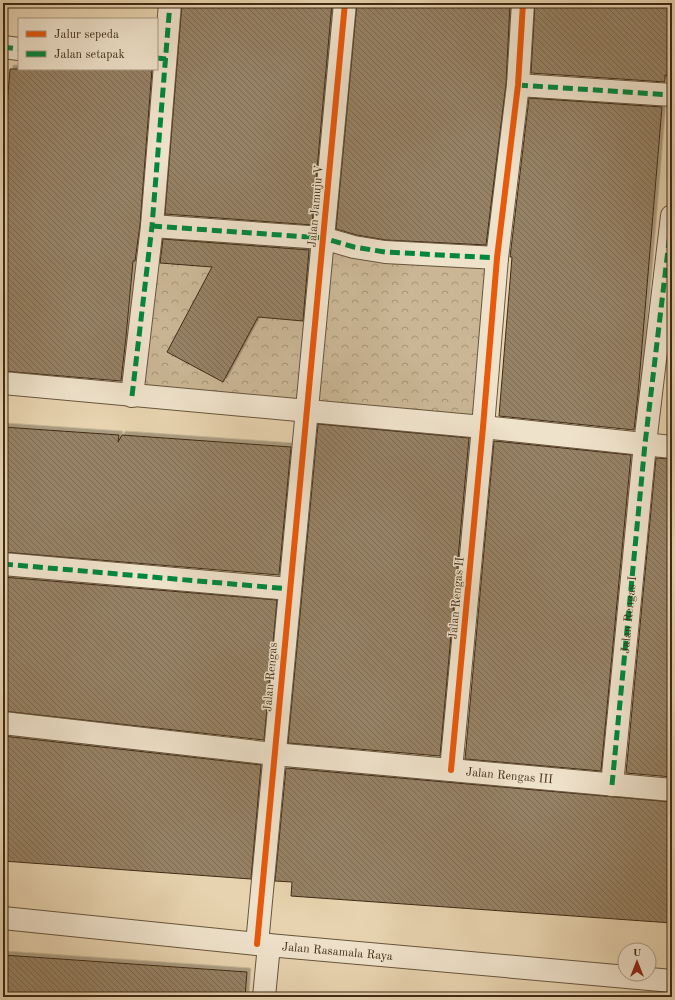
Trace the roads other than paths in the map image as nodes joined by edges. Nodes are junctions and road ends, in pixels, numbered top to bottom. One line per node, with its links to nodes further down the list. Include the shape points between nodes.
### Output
1 (170, 3): 6 (street)
2 (346, 3): 11 (street, Jalan Jamuju V)
3 (523, 3): 7 (street, Jalan Rengas II)
4 (3, 47): 5 (street)
5 (18, 49)
6 (162, 59): 10 (street)
7 (518, 85): 8 (street); 12 (street, Jalan Rengas II)
8 (672, 95)
9 (672, 216): 17 (street, Jalan Rengas I)
10 (152, 226): 11 (street); 14 (street)
11 (323, 238): 12 (street, via 354,247 386,252); 15 (street, Jalan Jamuju V)
12 (497, 258): 16 (street, Jalan Rengas II)
13 (3, 383): 14 (street)
14 (132, 396): 15 (street)
15 (307, 411): 16 (street); 20 (street, Jalan Rengas)
16 (483, 427): 17 (street); 23 (street, Jalan Rengas II)
17 (645, 444): 18 (street); 24 (street, Jalan Rengas I)
18 (672, 446)
19 (3, 564): 20 (street)
20 (290, 589): 22 (street, Jalan Rengas)
21 (3, 724): 22 (street, Jalan Rengas III)
22 (274, 754): 23 (street, Jalan Rengas III); 27 (street, Jalan Rengas)
23 (451, 770): 24 (street, Jalan Rengas III)
24 (612, 785): 25 (street, Jalan Rengas III)
25 (672, 790)
26 (3, 918): 27 (street, Jalan Rasamala Raya)
27 (263, 945): 28 (street, Jalan Rasamala Raya); 29 (street, Jalan Rengas)
28 (672, 981)
29 (264, 997)

